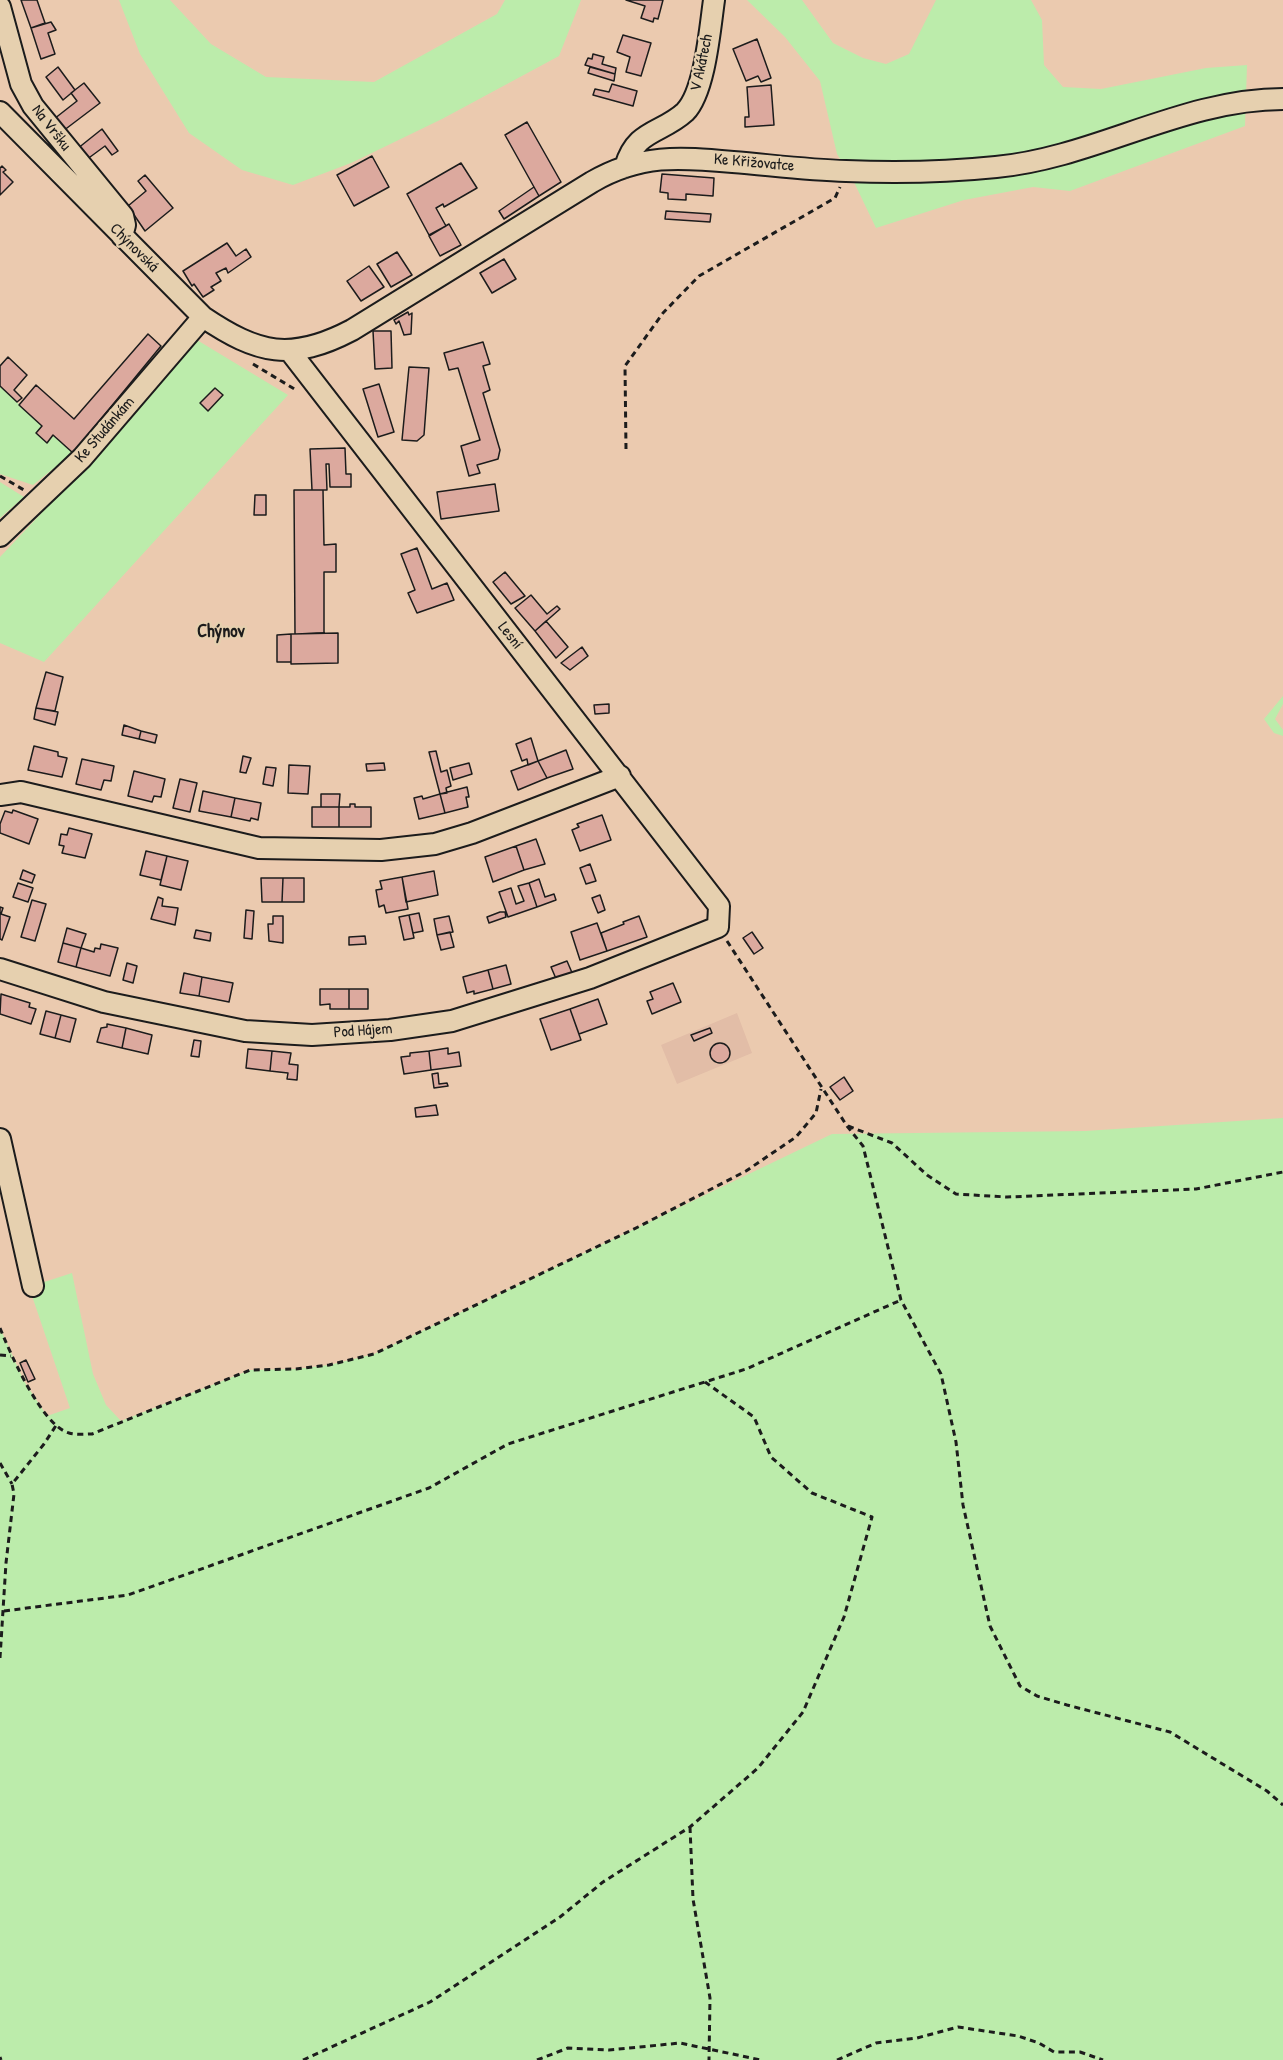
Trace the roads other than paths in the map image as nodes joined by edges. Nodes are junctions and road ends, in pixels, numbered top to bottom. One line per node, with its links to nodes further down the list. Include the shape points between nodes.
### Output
1 (714, 0): 5 (street, V Akátech, via 695,98 685,112 639,140)
2 (0, 7): 6 (street, Na Vršku, via 21,84 33,106 123,216)
3 (1283, 99): 5 (street, Ke Křižovatce, via 1260,99 1215,108 1070,152 998,167 846,171 691,158 653,160)
4 (0, 112): 6 (street, Chýnovská)
5 (625, 167): 8 (street, Ke Křižovatce, via 591,182 352,330 319,345)
6 (122, 236): 7 (street, Chýnovská)
7 (203, 316): 8 (street, Chýnovská, via 252,344); 9 (street, Ke Studánkám, via 82,458)
8 (289, 350): 10 (street, Lesní)
9 (0, 536)
10 (620, 776): 11 (street, via 472,833 435,844 381,850 259,848 21,792); 12 (street, Lesní, via 719,906)
11 (0, 795)
12 (718, 927): 13 (street, Pod Hájem, via 590,978 452,1021 312,1035 245,1031 104,1002)
13 (0, 969)
14 (0, 1139): 15 (street)
15 (33, 1286)

